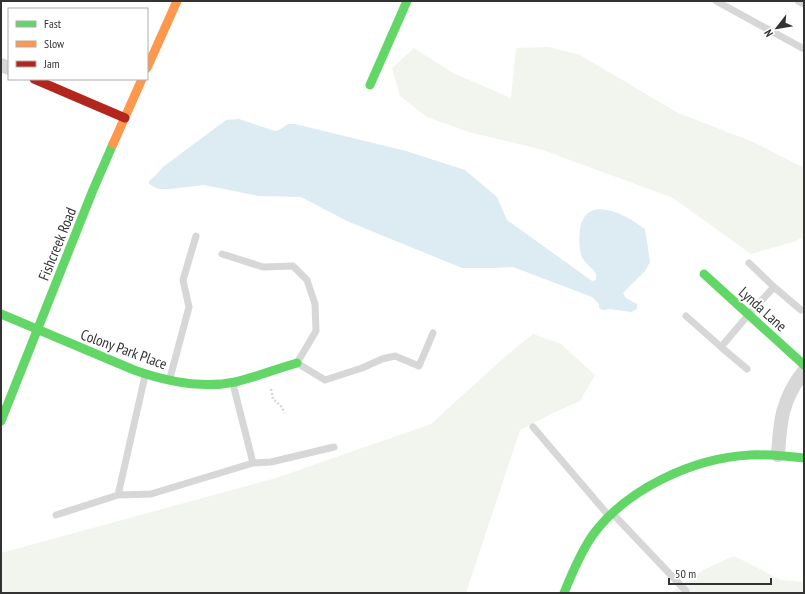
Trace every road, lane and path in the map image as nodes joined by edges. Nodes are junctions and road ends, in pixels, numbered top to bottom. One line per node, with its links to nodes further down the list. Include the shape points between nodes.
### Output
1 (176, 1): 7 (street)
2 (407, 1): 10 (street)
3 (716, 1): 6 (lane)
4 (798, 1): 5 (lane)
5 (804, 4)
6 (804, 49)
7 (148, 66)
8 (36, 80): 11 (street)
9 (142, 80): 11 (street, Fishcreek Road)
10 (370, 85)
11 (126, 118): 21 (street, Fishcreek Road, via 93,190)
12 (196, 236): 29 (lane, via 183,280 189,307)
13 (222, 254): 24 (lane, via 263,267 293,266 307,280 315,304 316,331)
14 (749, 263): 16 (lane)
15 (704, 274): 19 (street, Lynda Lane)
16 (774, 287): 17 (lane); 19 (lane)
17 (801, 310)
18 (1, 314): 21 (street, Colony Park Place)
19 (749, 314): 23 (lane); 25 (street, Lynda Lane)
20 (686, 316): 23 (lane)
21 (38, 329): 28 (street, Colony Park Place); 33 (street, Fishcreek Road)
22 (433, 334): 24 (lane, via 419,366 395,356 325,380)
23 (721, 347): 26 (lane)
24 (297, 363): 30 (street, Colony Park Place)
25 (804, 365)
26 (747, 370)
27 (804, 371): 36 (street, via 796,380 783,409)
28 (146, 374): 29 (street, Colony Park Place); 39 (lane)
29 (169, 380): 30 (street, Colony Park Place, via 194,384)
30 (233, 382): 38 (lane)
31 (271, 389): 32 (path, via 273,399 282,407)
32 (284, 413)
33 (1, 421)
34 (533, 427): 41 (lane)
35 (334, 447): 38 (lane, via 271,462)
36 (778, 455): 37 (street); 41 (street, via 728,458 685,470 636,494)
37 (804, 458)
38 (253, 463): 39 (lane, via 151,494)
39 (118, 495): 40 (lane)
40 (56, 514)
41 (611, 515): 42 (lane); 43 (street, via 589,542)
42 (686, 591)
43 (564, 593)

